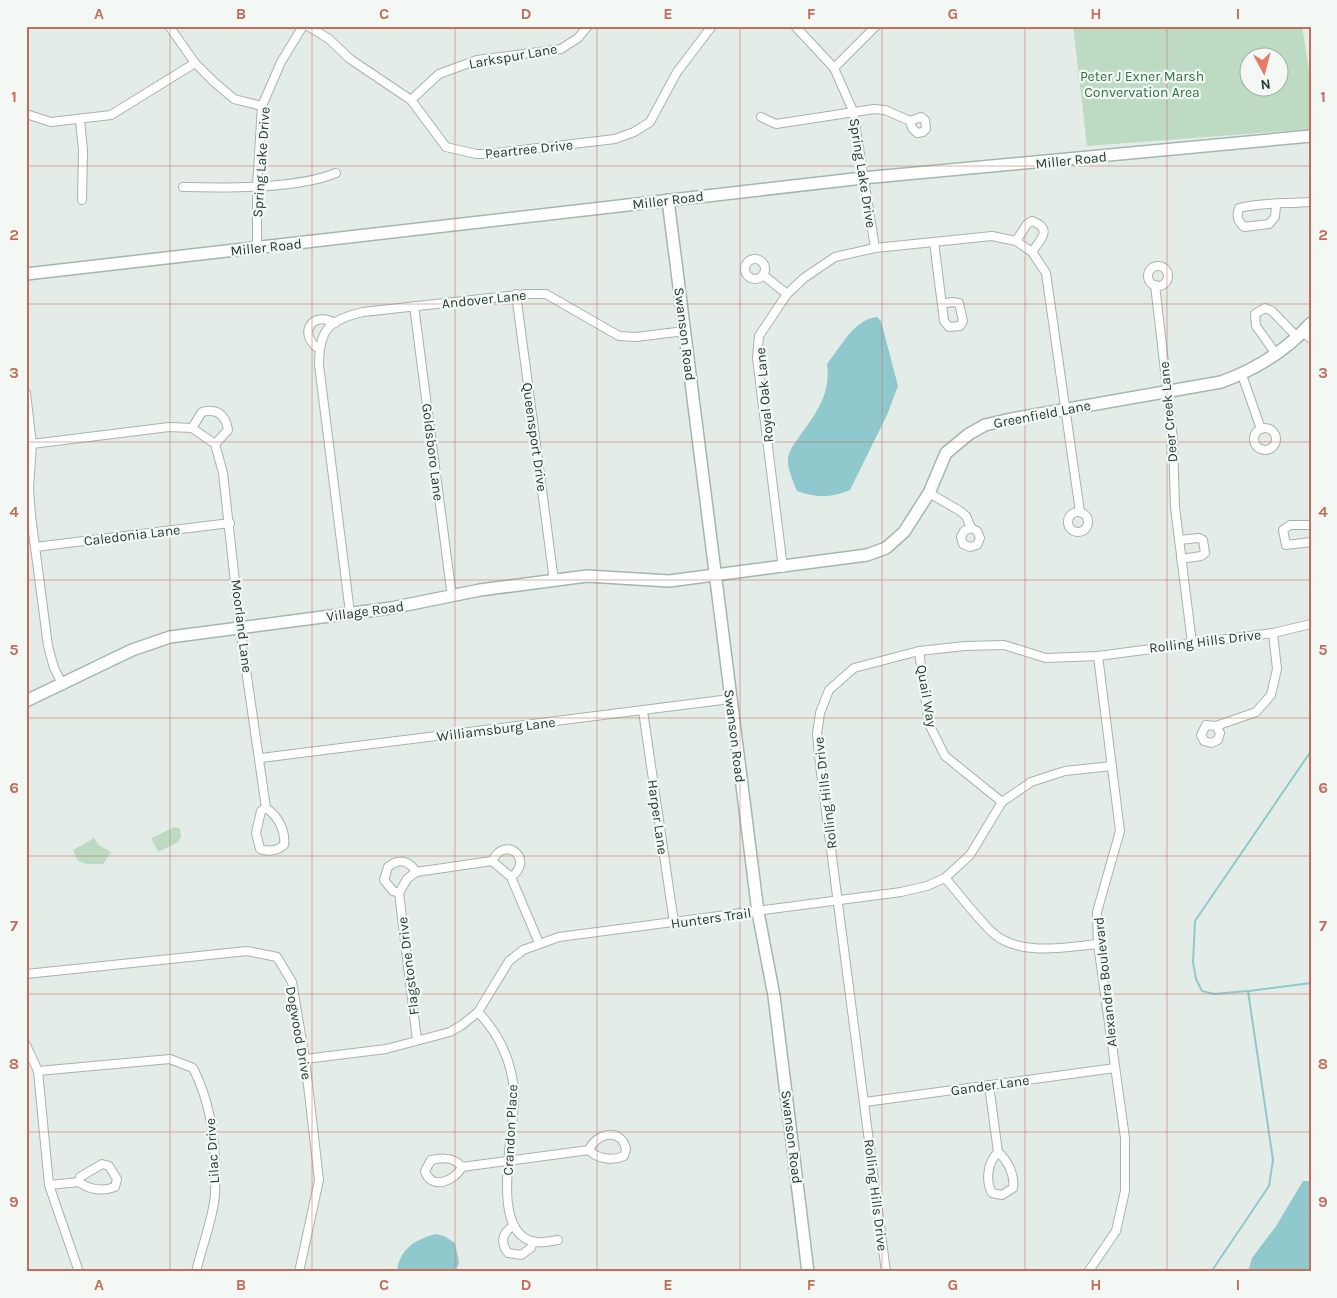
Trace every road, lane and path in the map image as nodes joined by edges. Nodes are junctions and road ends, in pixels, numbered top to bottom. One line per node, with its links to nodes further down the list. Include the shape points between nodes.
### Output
1 (169, 26): 8 (street)
2 (303, 26): 11 (street, Spring Lake Drive, via 281,62)
3 (308, 26): 10 (street, Peartree Drive)
4 (588, 26): 10 (street, Larkspur Lane, via 578,38 561,49 477,60 439,74)
5 (712, 26): 10 (street, Peartree Drive, via 677,72 650,122 615,139 476,154 446,147)
6 (795, 26): 9 (street, Spring Lake Drive)
7 (876, 26): 9 (street)
8 (195, 63): 11 (street, via 234,99); 15 (street, via 112,115)
9 (834, 68): 12 (street, Spring Lake Drive)
10 (411, 100)
11 (262, 106): 20 (street, Spring Lake Drive)
12 (853, 111): 14 (street, via 776,124); 16 (street, via 885,110); 19 (street, Spring Lake Drive)
13 (26, 114): 15 (street, via 51,122)
14 (762, 117)
15 (80, 120): 22 (street)
16 (910, 121)
17 (1311, 136): 19 (street, Miller Road)
18 (336, 173): 20 (street, via 322,179)
19 (864, 178): 23 (street, Miller Road); 29 (street, Spring Lake Drive)
20 (257, 186): 21 (street); 28 (street, Spring Lake Drive)
21 (183, 187)
22 (82, 200)
23 (668, 200): 28 (street, Miller Road); 39 (street, Swanson Road)
24 (1311, 202): 25 (street)
25 (1276, 206): 25 (street, via 1256,204 1239,208 1239,222 1244,227 1269,224 1275,218)
26 (1016, 241): 27 (street, Royal Oak Lane, via 992,236); 30 (street, Royal Oak Lane); 30 (street, via 1027,224 1032,221 1040,224 1044,236)
27 (934, 242): 29 (street, Royal Oak Lane); 36 (street)
28 (257, 248): 31 (street, Miller Road)
29 (875, 248): 35 (street, Royal Oak Lane, via 835,257)
30 (1032, 252): 46 (street, Royal Oak Lane, via 1046,273)
31 (26, 274)
32 (763, 275): 35 (street)
33 (1155, 286): 44 (street, Deer Creek Lane)
34 (516, 294): 37 (street, Andover Lane); 39 (street, Andover Lane, via 546,294 619,336); 62 (street, Queensport Drive)
35 (787, 294): 60 (street, Royal Oak Lane, via 759,336 758,358)
36 (942, 304)
37 (414, 306): 38 (street, Andover Lane, via 363,312 341,317); 63 (street, Goldsboro Lane)
38 (335, 323): 41 (street, Andover Lane, via 327,330); 41 (street, Andover Lane, via 326,318 317,319 310,325 307,334 311,344)
39 (685, 331): 61 (street, Swanson Road)
40 (1305, 333): 42 (street, Greenfield Lane); 42 (street, Greenfield Lane, via 1265,308 1255,314 1256,326)
41 (319, 349): 64 (street, Andover Lane)
42 (1276, 354): 43 (street, Greenfield Lane)
43 (1242, 375): 44 (street, Greenfield Lane); 48 (street)
44 (1167, 392): 46 (street, Greenfield Lane); 56 (street, Deer Creek Lane)
45 (26, 393): 49 (street)
46 (1066, 410): 51 (street, Greenfield Lane, via 985,425 969,434 946,453); 52 (street, Royal Oak Lane)
47 (192, 428): 49 (street, via 169,427); 50 (street); 50 (street, via 202,412 212,410 221,413 227,421 228,430)
48 (1261, 429)
49 (32, 444): 58 (street, via 29,488)
50 (215, 444): 53 (street, Moorland Lane)
51 (929, 493): 55 (street, via 960,511); 60 (street, Greenfield Lane, via 904,532 886,548 867,555)
52 (1080, 512)
53 (230, 523): 58 (street, Caledonia Lane); 66 (street, Moorland Lane)
54 (1311, 525): 57 (street, via 1290,524 1283,530 1286,545)
55 (971, 528)
56 (1179, 540): 59 (street, Deer Creek Lane); 59 (street, via 1203,540 1205,553)
57 (1311, 542)
58 (35, 547): 71 (street, via 48,646)
59 (1181, 559): 68 (street, Deer Creek Lane)
60 (783, 568): 61 (street, Greenfield Lane)
61 (716, 575): 62 (street, Village Road, via 669,581 587,576); 72 (street, Swanson Road)
62 (554, 581): 63 (street, Village Road, via 480,590)
63 (452, 597): 64 (street, Village Road)
64 (350, 613): 66 (street, Village Road)
65 (1311, 624): 67 (street, Rolling Hills Drive)
66 (240, 628): 71 (street, Village Road, via 170,637 150,643); 76 (street, Moorland Lane)
67 (1273, 633): 68 (street, Rolling Hills Drive); 75 (street, via 1277,669 1271,694 1256,712)
68 (1192, 643): 70 (street, Rolling Hills Drive)
69 (920, 651): 70 (street, Rolling Hills Drive, via 1004,645 1046,658); 78 (street, Quail Way, via 929,724 945,756); 85 (street, Rolling Hills Drive, via 854,668 829,690 820,713 817,734 820,765)
70 (1098, 656): 77 (street, Alexandra Boulevard)
71 (62, 685): 73 (street, Village Road)
72 (730, 699): 74 (street, Williamsburg Lane); 86 (street, Swanson Road)
73 (26, 701)
74 (643, 711): 76 (street, Williamsburg Lane); 87 (street, Harper Lane)
75 (1216, 726)
76 (261, 758): 79 (street, Moorland Lane)
77 (1112, 766): 78 (street, Hunters Trail, via 1065,771 1031,782); 89 (street, Alexandra Boulevard, via 1120,831 1096,912)
78 (1002, 802): 83 (street, Hunters Trail, via 970,855)
79 (266, 808): 79 (street, Moorland Lane, via 261,811 256,833 260,849 267,852 279,850 284,845 285,836 275,813)
80 (492, 861): 81 (street); 82 (street); 82 (street, via 496,853 512,850 519,856 521,864)
81 (416, 872): 84 (street, via 407,879); 84 (street, via 406,862 400,861 388,867 384,880)
82 (511, 877): 88 (street)
83 (944, 878): 85 (street, Hunters Trail, via 901,892); 89 (street, via 994,934 1018,945 1044,949)
84 (399, 893): 92 (street, Flagstone Drive)
85 (839, 901): 86 (street, Hunters Trail); 98 (street, Rolling Hills Drive)
86 (758, 912): 87 (street, Hunters Trail); 111 (street, Swanson Road, via 774,996)
87 (674, 923): 88 (street, Hunters Trail, via 559,937)
88 (538, 943): 91 (street, Hunters Trail, via 509,961)
89 (1098, 944): 95 (street, Alexandra Boulevard)
90 (26, 974): 94 (street, Dogwood Drive, via 247,951 277,957 292,982)
91 (478, 1012): 92 (street, Hunters Trail, via 450,1032); 101 (street, Crandon Place, via 504,1047 512,1072 514,1114)
92 (417, 1040): 94 (street, Hunters Trail, via 386,1049)
93 (26, 1045): 96 (street)
94 (306, 1060): 110 (street, Dogwood Drive, via 319,1180)
95 (1115, 1068): 97 (street, Gander Lane); 113 (street, Alexandra Boulevard, via 1125,1138 1125,1191 1116,1231)
96 (38, 1071): 104 (street); 109 (street, Lilac Drive, via 170,1059 193,1068 211,1120 215,1195)
97 (989, 1085): 98 (street, Gander Lane); 100 (street)
98 (865, 1102): 112 (street, Rolling Hills Drive)
99 (588, 1150): 99 (street, via 594,1156 616,1160 624,1156 626,1149 621,1137 607,1135 591,1144); 101 (street)
100 (998, 1152): 100 (street, via 1015,1179 1013,1188 1002,1195 992,1193 988,1186 993,1158)
101 (506, 1161): 102 (street); 105 (street, Crandon Place)
102 (462, 1167): 102 (street, via 459,1174 442,1183 427,1178 425,1171 431,1160 440,1158 458,1162)
103 (79, 1182): 103 (street, via 103,1192 114,1188 117,1179 109,1166 102,1164 80,1177); 104 (street)
104 (49, 1185): 108 (street)
105 (513, 1226): 107 (street); 107 (street, Crandon Place, via 503,1241 508,1253 527,1253)
106 (558, 1240): 107 (street)
107 (533, 1241)
108 (79, 1272)
109 (196, 1272)
110 (299, 1272)
111 (808, 1272)
112 (886, 1272)
113 (1088, 1272)

